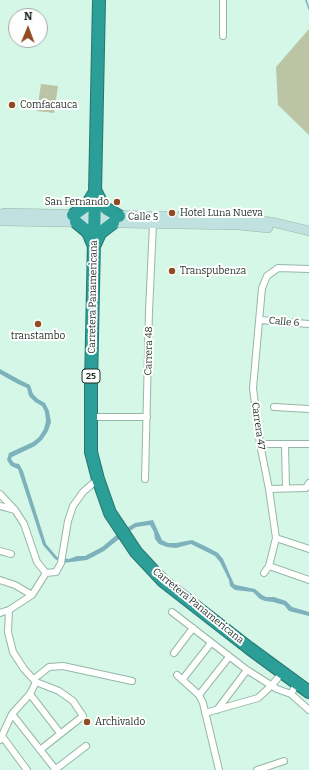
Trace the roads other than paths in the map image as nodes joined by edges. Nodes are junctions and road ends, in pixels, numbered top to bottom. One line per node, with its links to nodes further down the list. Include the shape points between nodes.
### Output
1 (99, 0): 4 (highway, Carretera Panamericana / 25)
2 (223, 0): 3 (street)
3 (223, 36)
4 (95, 191): 6 (highway, via 87,205); 7 (highway, Carretera Panamericana / 25); 9 (highway)
5 (0, 215): 6 (main road, Calle 5, via 4,213)
6 (74, 218): 7 (main road, Calle 5); 8 (main road, Calle 5); 13 (highway, via 88,232)
7 (95, 219): 9 (main road, Calle 5); 13 (highway, Carretera Panamericana / 25)
8 (0, 220)
9 (116, 220): 10 (main road, Calle 5); 11 (main road, Calle 5, via 244,218); 13 (highway, via 100,232)
10 (153, 224): 12 (main road, Calle 5, via 257,227); 20 (street, Carrera 48)
11 (309, 231)
12 (309, 236)
13 (94, 247): 19 (highway, Carretera Panamericana / 25)
14 (309, 269): 15 (street, Carrera 47, via 278,268 266,276 262,288)
15 (260, 320): 16 (street, Calle 6); 21 (street, Carrera 47, via 253,388)
16 (309, 324)
17 (274, 407): 18 (street)
18 (309, 409)
19 (91, 417): 20 (street); 24 (highway, Carretera Panamericana / 25, via 91,452)
20 (147, 417): 25 (street, Carrera 48)
21 (260, 444): 22 (street); 28 (street, Carrera 47)
22 (285, 444): 23 (street); 27 (street)
23 (309, 444)
24 (98, 479): 37 (street, via 72,506 61,563 56,572); 50 (highway, Carretera Panamericana / 25, via 110,513 136,552 163,581)
25 (145, 479)
26 (309, 483): 27 (street, via 306,488)
27 (286, 488): 28 (street)
28 (269, 489): 32 (street, Carrera 47)
29 (0, 494): 31 (street)
30 (0, 506): 31 (street)
31 (15, 510): 37 (street, via 24,524 37,562)
32 (276, 538): 33 (street); 36 (street, Carrera 47)
33 (309, 549)
34 (0, 551): 35 (street)
35 (11, 554)
36 (269, 566): 38 (street, Carrera 47); 40 (street)
37 (46, 573): 41 (street)
38 (264, 573)
39 (0, 580): 41 (street, via 16,585)
40 (309, 580)
41 (32, 595): 42 (street)
42 (9, 610): 44 (street); 54 (street, via 8,632 13,652)
43 (172, 612): 45 (street)
44 (0, 613)
45 (193, 628): 46 (street); 47 (street)
46 (211, 642): 48 (street); 53 (street)
47 (174, 653)
48 (229, 657): 49 (street); 59 (street)
49 (247, 670): 55 (street); 60 (street)
50 (282, 673): 55 (street); 56 (highway, Carretera Panamericana / 25)
51 (177, 675): 53 (street)
52 (132, 680): 54 (street, via 63,666 49,667)
53 (182, 680): 59 (street)
54 (35, 681): 58 (street); 64 (street, via 73,701 83,716)
55 (271, 686): 56 (street); 60 (street, via 258,698)
56 (294, 688): 57 (highway, Carretera Panamericana / 25); 61 (street)
57 (309, 692)
58 (30, 694): 63 (street); 64 (street)
59 (199, 695): 62 (street)
60 (217, 710): 62 (street)
61 (309, 710)
62 (205, 713): 71 (street)
63 (12, 714): 65 (street); 67 (street)
64 (60, 733): 67 (street)
65 (1, 738): 70 (street)
66 (86, 746): 69 (street)
67 (40, 750): 69 (street)
68 (284, 761): 72 (street)
69 (56, 769)
70 (27, 770)
71 (219, 770)
72 (257, 770)

